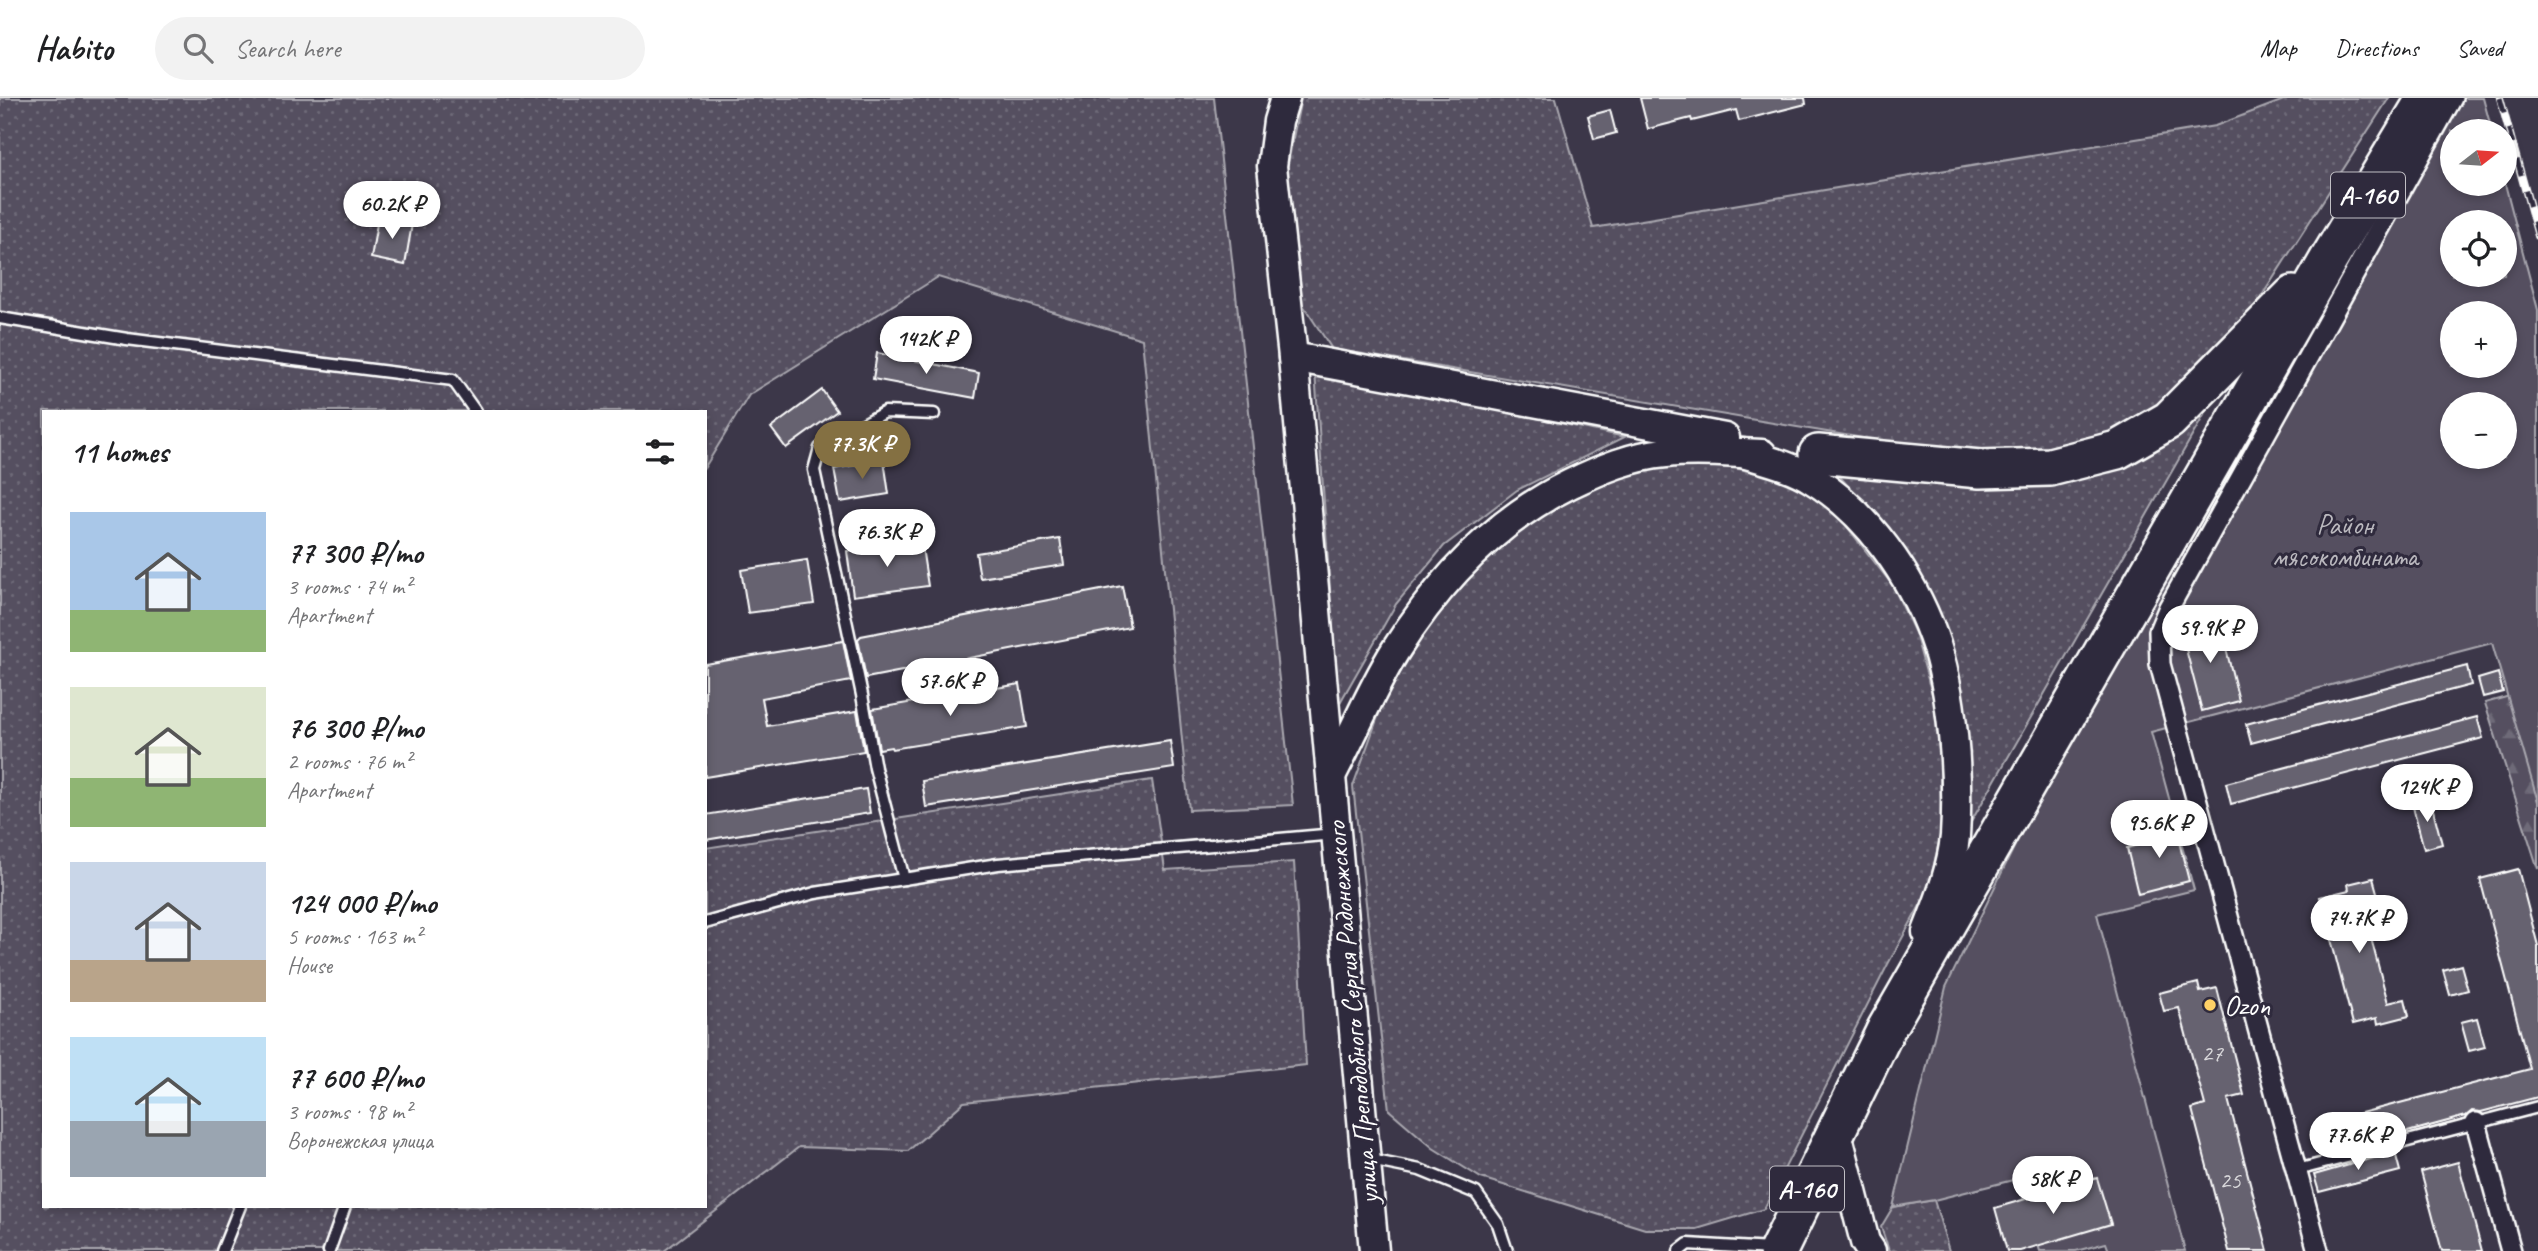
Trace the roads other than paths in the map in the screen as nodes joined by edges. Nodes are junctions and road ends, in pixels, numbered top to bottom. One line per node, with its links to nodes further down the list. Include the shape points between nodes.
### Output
1 (1285, 98): 6 (main road, via 1272,166)
2 (2426, 98): 4 (highway, А-160)
3 (2452, 98): 22 (street, via 2159,631 2160,664)
4 (2329, 259): 12 (highway, via 2169,421 2117,450 2050,467 1980,469); 17 (highway, А-160)
5 (0, 318): 7 (lane, via 127,339 453,380)
6 (1293, 357): 9 (main road); 13 (main road, улица Преподобного Сергия Радонежского)
7 (474, 410)
8 (934, 414): 15 (lane, via 885,412 820,449 814,470 875,768)
9 (1636, 423): 10 (main road); 12 (main road)
10 (1713, 450): 11 (main road); 13 (main road, via 1623,461 1542,498 1494,532 1439,587 1395,652)
11 (1743, 453): 12 (main road); 17 (main road, via 1810,478 1833,493 1882,542 1921,606 1947,689 1955,837 1944,887)
12 (1818, 454)
13 (1331, 775): 14 (main road, улица Преподобного Сергия Радонежского)
14 (1335, 834): 15 (lane, via 998,864); 21 (main road, улица Преподобного Сергия Радонежского)
15 (904, 879): 16 (lane, via 815,893)
16 (707, 922)
17 (1886, 1029): 20 (highway, А-160)
18 (2538, 1107): 19 (lane)
19 (2476, 1123): 22 (lane); 33 (street)
20 (1836, 1129): 25 (main road); 26 (highway, А-160)
21 (1366, 1160): 29 (main road, улица Преподобного Сергия Радонежского); 30 (lane, via 1420,1170 1476,1193 1498,1224)
22 (2297, 1170): 32 (street)
23 (239, 1208): 27 (lane)
24 (344, 1208): 28 (lane)
25 (1866, 1248)
26 (1778, 1250): 31 (lane, via 1688,1244)
27 (222, 1251)
28 (329, 1251)
29 (1374, 1251)
30 (1507, 1251)
31 (1679, 1251)
32 (2318, 1251)
33 (2511, 1251)

